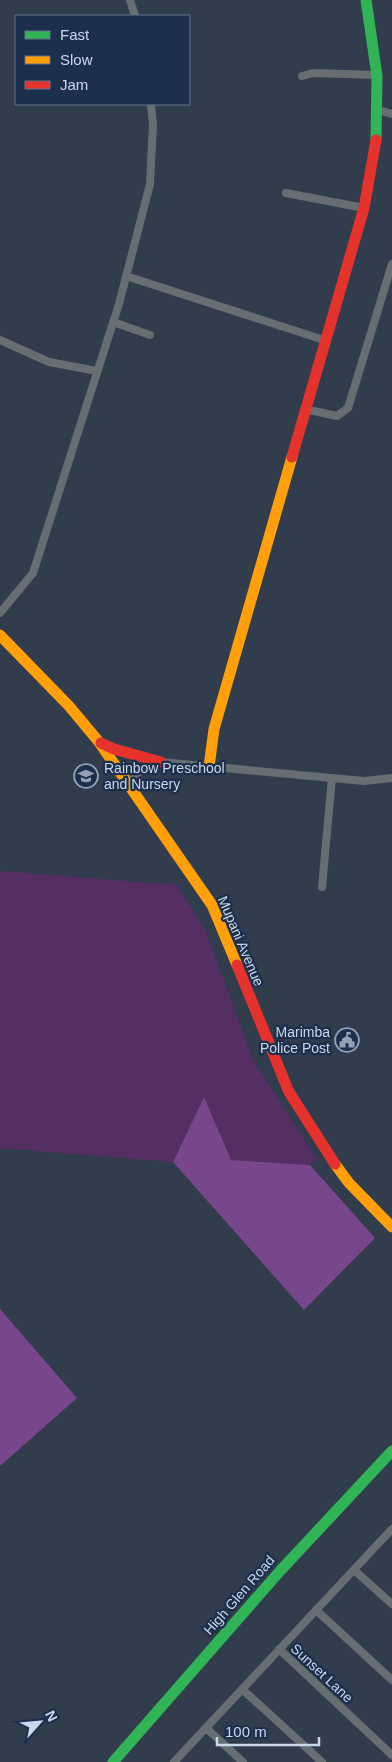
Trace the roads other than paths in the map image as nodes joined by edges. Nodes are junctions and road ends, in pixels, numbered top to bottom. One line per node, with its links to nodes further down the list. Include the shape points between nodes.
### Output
1 (130, 0): 3 (street)
2 (366, 0): 4 (street)
3 (135, 15)
4 (377, 75): 5 (street, via 313,73); 7 (street)
5 (302, 76)
6 (151, 105): 12 (street, via 150,184)
7 (378, 110): 8 (street); 10 (street, via 373,166)
8 (392, 114)
9 (286, 193): 10 (street)
10 (364, 208): 16 (street)
11 (392, 264): 18 (street, via 348,408 337,416)
12 (126, 276): 13 (street); 16 (street)
13 (113, 322): 14 (street); 17 (street)
14 (150, 335)
15 (0, 340): 17 (street, via 49,362)
16 (324, 340): 18 (street)
17 (98, 372): 19 (street, via 33,573)
18 (304, 409): 23 (street, via 214,729)
19 (0, 613)
20 (0, 635): 21 (street, Mupani Avenue)
21 (99, 742): 22 (street); 26 (street, Mupani Avenue)
22 (161, 762): 23 (street); 26 (street)
23 (209, 767): 24 (street)
24 (332, 778): 25 (street, via 369,781); 27 (street)
25 (392, 778)
26 (126, 780): 28 (street, Mupani Avenue, via 212,905 270,1050 302,1116 349,1183)
27 (322, 887)
28 (392, 1227)
29 (392, 1451): 39 (street, High Glen Road, via 280,1571)
30 (392, 1529): 31 (street)
31 (354, 1570): 32 (street); 33 (street)
32 (392, 1604)
33 (316, 1610): 34 (street); 35 (street)
34 (279, 1649): 36 (street); 38 (street, Sunset Lane)
35 (392, 1680)
36 (242, 1689): 37 (street); 42 (street)
37 (206, 1728): 40 (street); 41 (street)
38 (392, 1755)
39 (113, 1762)
40 (174, 1762)
41 (243, 1762)
42 (322, 1762)

